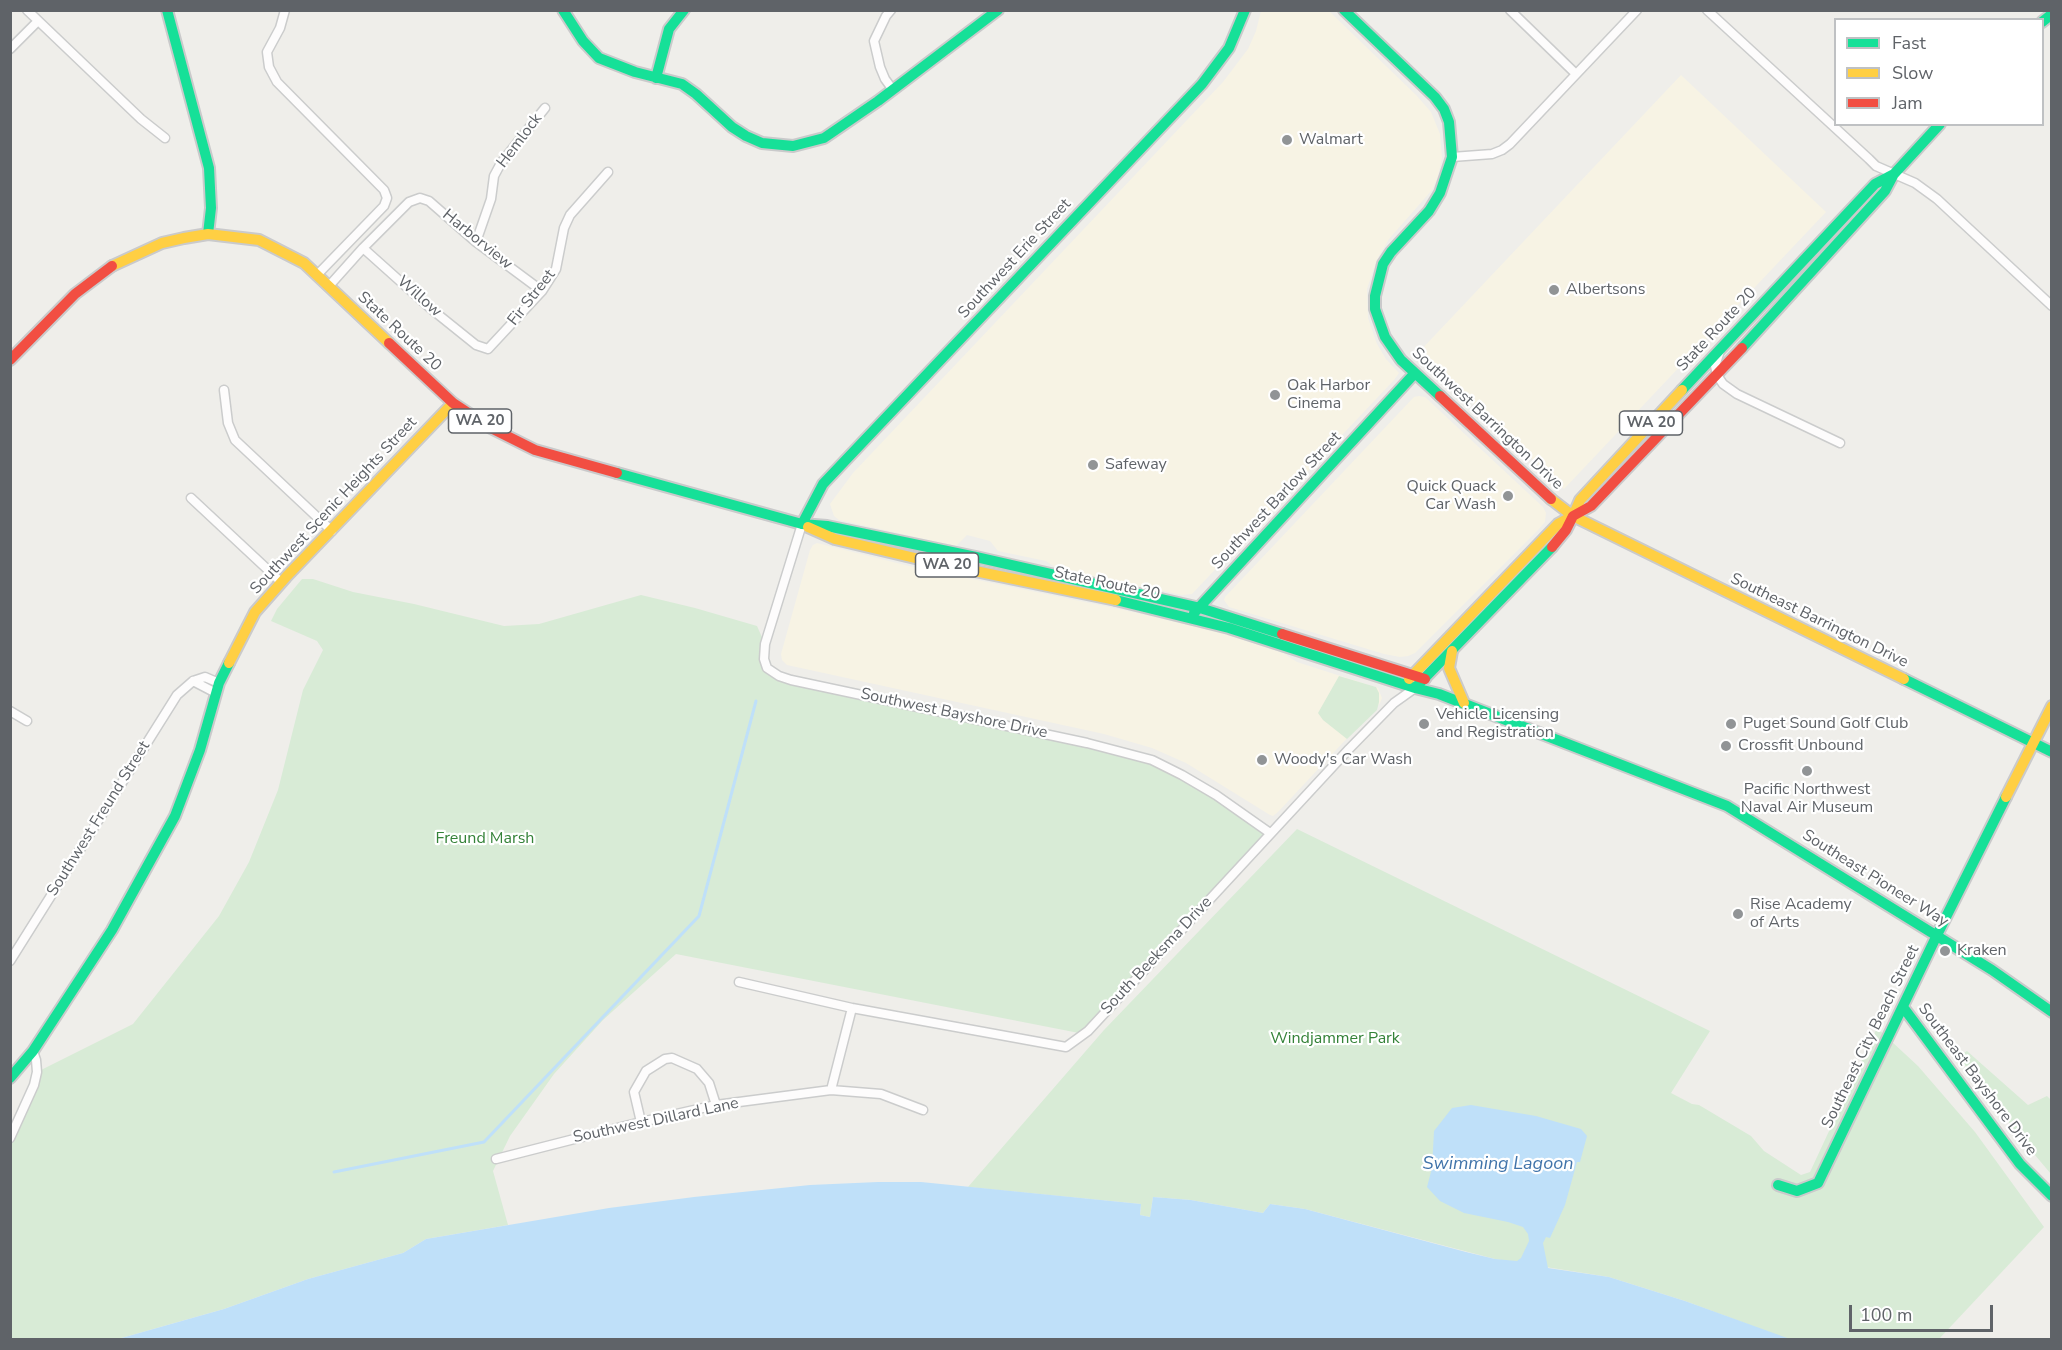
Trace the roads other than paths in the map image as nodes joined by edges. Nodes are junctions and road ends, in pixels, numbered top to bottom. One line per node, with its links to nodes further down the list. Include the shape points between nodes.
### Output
1 (27, 10): 13 (street)
2 (167, 10): 24 (street, via 209,168)
3 (285, 10): 27 (street, via 267,52 277,82 384,190 387,198 384,206)
4 (563, 10): 16 (street, via 599,58)
5 (684, 10): 16 (street, via 669,29)
6 (891, 10): 17 (street, via 874,41 880,67)
7 (998, 10): 17 (street)
8 (1245, 10): 41 (street, Southwest Erie Street, via 1236,35 1202,84 823,484)
9 (1344, 10): 21 (street, Southwest Barrington Drive, via 1444,109)
10 (1510, 10): 15 (street)
11 (1637, 10): 15 (street)
12 (1707, 10): 23 (street, via 1876,166)
13 (38, 21): 14 (street); 20 (street, via 141,120)
14 (10, 49)
15 (1576, 74): 21 (street, via 1502,150)
16 (656, 78): 17 (street, via 689,89 746,136 778,146 824,138)
17 (893, 90)
18 (545, 108): 25 (street, Hemlock, via 494,176 491,199)
19 (1938, 126): 23 (street, State Route 20 / WA 20)
20 (165, 138)
21 (1452, 157): 34 (street, Southwest Barrington Drive, via 1430,210 1383,264 1375,296 1375,309 1385,337)
22 (608, 172): 29 (street, Fir Street, via 570,215 556,268)
23 (1894, 174): 30 (street, via 1915,183 1937,200); 32 (street, State Route 20 / WA 20, via 1875,184); 35 (street, State Route 20 / WA 20, via 1885,191)
24 (208, 234): 27 (street, State Route 20 / WA 20, via 259,240 304,263); 33 (street, State Route 20 / WA 20, via 162,243 117,262 75,294)
25 (476, 242): 26 (street, Harborview, via 429,201 420,198 409,202); 29 (street, Harborview)
26 (363, 248): 28 (street); 31 (street, Willow)
27 (317, 275): 28 (street, State Route 20 / WA 20)
28 (329, 286): 37 (street, State Route 20 / WA 20)
29 (542, 291): 31 (street, Fir Street, via 492,346 488,349)
30 (2052, 306)
31 (476, 345)
32 (1721, 348): 35 (street, via 1715,366); 40 (street, State Route 20 / WA 20, via 1580,500)
33 (10, 360)
34 (1415, 373): 40 (street, Southwest Barrington Drive); 44 (street, Southwest Barlow Street)
35 (1717, 375): 38 (street, via 1737,394); 40 (street, State Route 20 / WA 20, via 1591,506)
36 (224, 390): 42 (street, via 228,423 235,440)
37 (453, 403): 41 (street, State Route 20 / WA 20, via 491,428 536,450); 42 (street, Southwest Scenic Heights Street)
38 (1840, 443)
39 (191, 498): 43 (street)
40 (1573, 516): 46 (street, State Route 20 / WA 20, via 1556,543); 47 (street, State Route 20 / WA 20, via 1558,524); 56 (street, Southeast Barrington Drive)
41 (802, 524): 44 (street, State Route 20 / WA 20, via 976,557); 45 (street, State Route 20 / WA 20, via 835,539); 58 (street, Southwest Bayshore Drive, via 765,644 764,660 773,672 791,680 1152,760 1216,795)
42 (332, 531): 43 (street, Southwest Scenic Heights Street)
43 (281, 582): 50 (street, Southwest Scenic Heights Street, via 255,612)
44 (1200, 608): 45 (street, Southwest Barlow Street); 47 (street, WA 20)
45 (1183, 616): 49 (street, State Route 20 / WA 20)
46 (1452, 651): 48 (street, State Route 20 / WA 20); 52 (street, via 1449,668)
47 (1413, 674): 48 (street, WA 20); 49 (street, State Route 20 / WA 20)
48 (1425, 678): 49 (street, State Route 20 / WA 20); 51 (street, Southeast Pioneer Way)
49 (1410, 686): 51 (street, Southeast Pioneer Way); 58 (street, South Beeksma Drive)
50 (218, 688): 60 (street, Southwest Freund Street, via 193,681 177,695); 65 (street, Southwest Scenic Heights Street, via 175,816 112,930)
51 (1439, 694): 52 (street, Southeast Pioneer Way)
52 (1464, 704): 59 (street, Southeast Pioneer Way, via 1727,806)
53 (2052, 706): 56 (street, Southeast City Beach Street)
54 (10, 711): 55 (street)
55 (27, 721)
56 (2034, 743): 57 (street, Southeast Barrington Drive); 59 (street, Southeast City Beach Street)
57 (2052, 752)
58 (1270, 833): 63 (street, South Beeksma Drive, via 1088,1031 1066,1047)
59 (1937, 935): 62 (street, Southeast City Beach Street); 64 (street, Southeast Pioneer Way)
60 (10, 961)
61 (739, 982): 63 (street, South Beeksma Drive)
62 (1903, 1006): 73 (street, Southeast City Beach Street, via 1818,1183 1797,1191); 74 (street, Southeast Bayshore Drive, via 2020,1164)
63 (852, 1008): 67 (street)
64 (2052, 1012)
65 (33, 1051): 66 (street, Southwest Scenic Heights Street); 71 (street, via 34,1085)
66 (10, 1078)
67 (831, 1090): 68 (street, Southwest Dillard Lane); 69 (street, Southwest Dillard Lane, via 881,1094)
68 (716, 1105): 70 (street, Southwest Dillard Lane); 70 (street, via 709,1083 697,1069 672,1058 665,1059 646,1071 634,1092)
69 (923, 1110)
70 (640, 1122): 72 (street, Southwest Dillard Lane)
71 (10, 1138)
72 (496, 1159)
73 (1778, 1185)
74 (2052, 1196)

